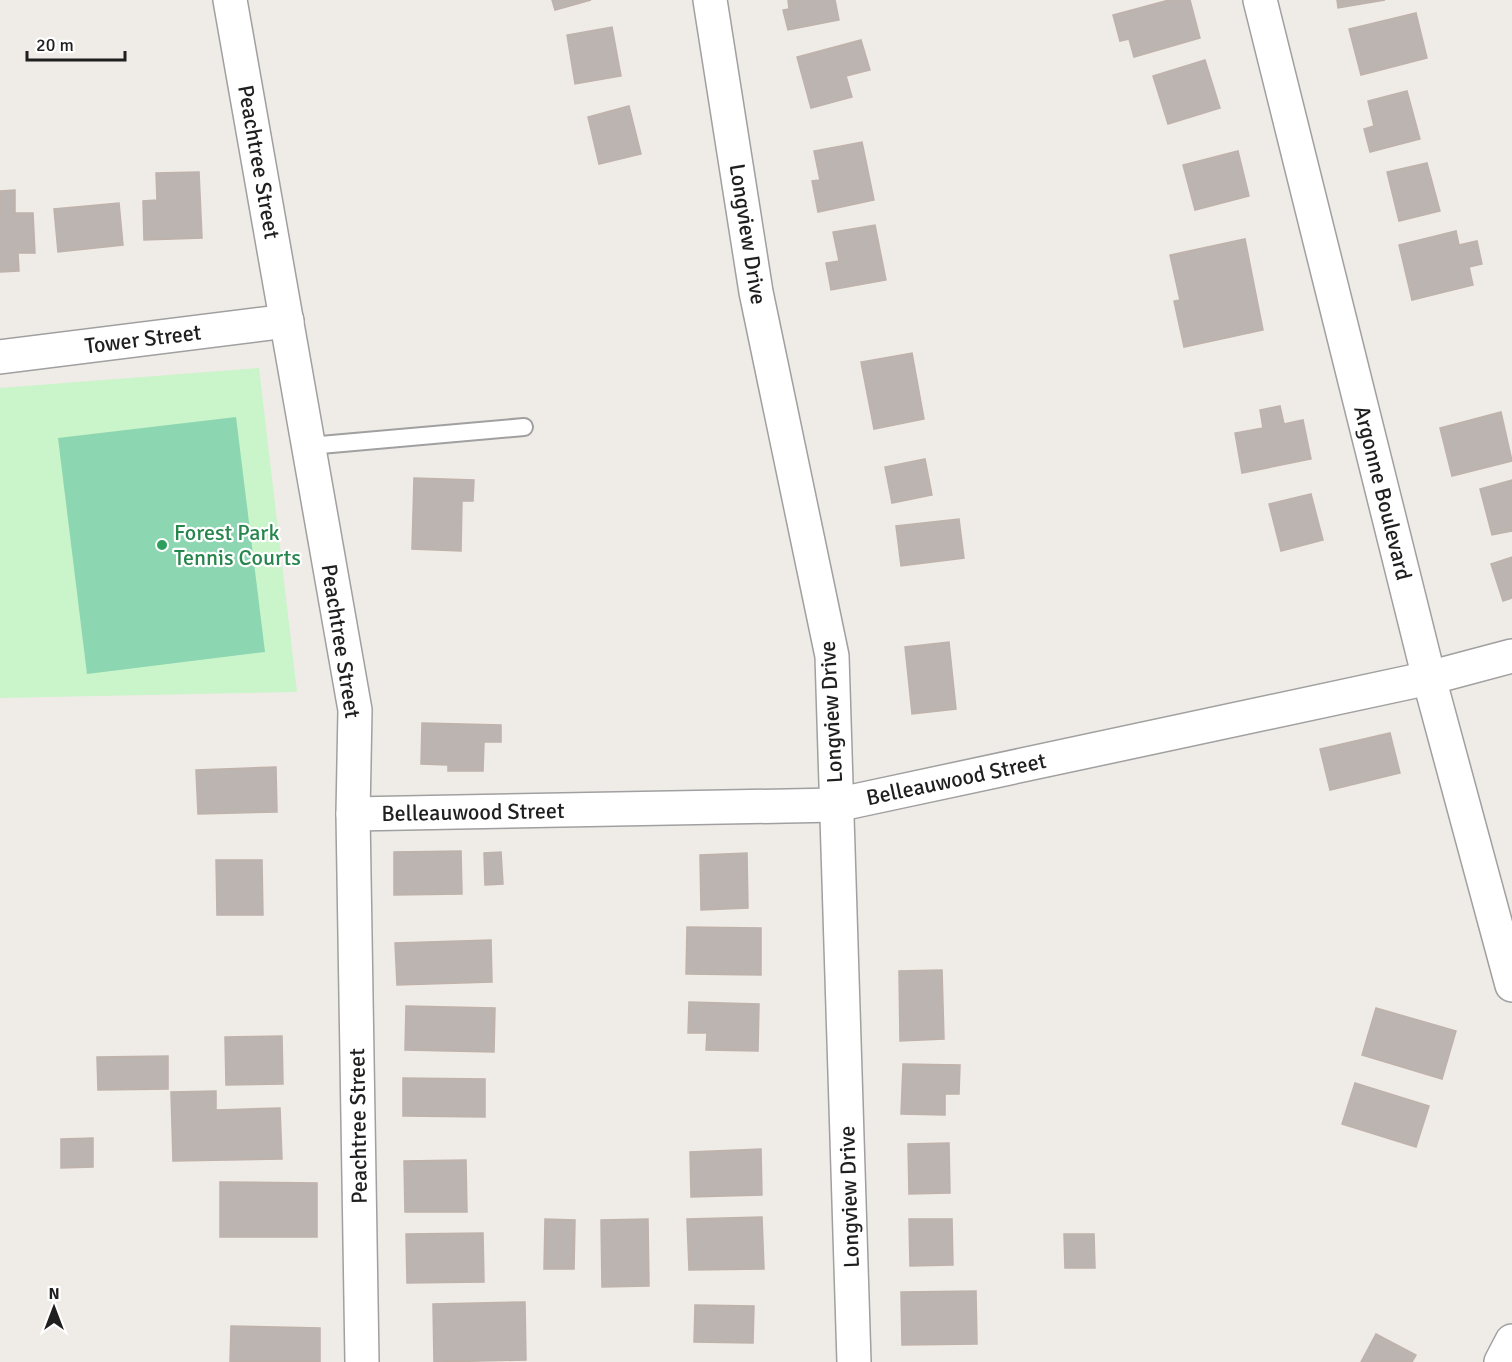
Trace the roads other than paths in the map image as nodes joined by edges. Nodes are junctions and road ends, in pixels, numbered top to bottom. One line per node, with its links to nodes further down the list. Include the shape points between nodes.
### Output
1 (230, 0): 4 (street, Peachtree Street)
2 (710, 0): 10 (street, Longview Drive, via 756,292 832,656)
3 (1260, 0): 9 (street, Argonne Boulevard)
4 (287, 321): 5 (street, Tower Street); 7 (street, Peachtree Street)
5 (0, 357)
6 (525, 427): 7 (lane)
7 (309, 446): 11 (street, Peachtree Street, via 354,710)
8 (1512, 656): 9 (street, Belleauwood Street)
9 (1429, 678): 10 (street, Belleauwood Street); 12 (street, Argonne Boulevard)
10 (836, 805): 11 (street, Belleauwood Street); 15 (street, Longview Drive)
11 (353, 814): 14 (street, Peachtree Street)
12 (1512, 985)
13 (1512, 1341): 16 (street)
14 (362, 1362)
15 (854, 1362)
16 (1501, 1362)

